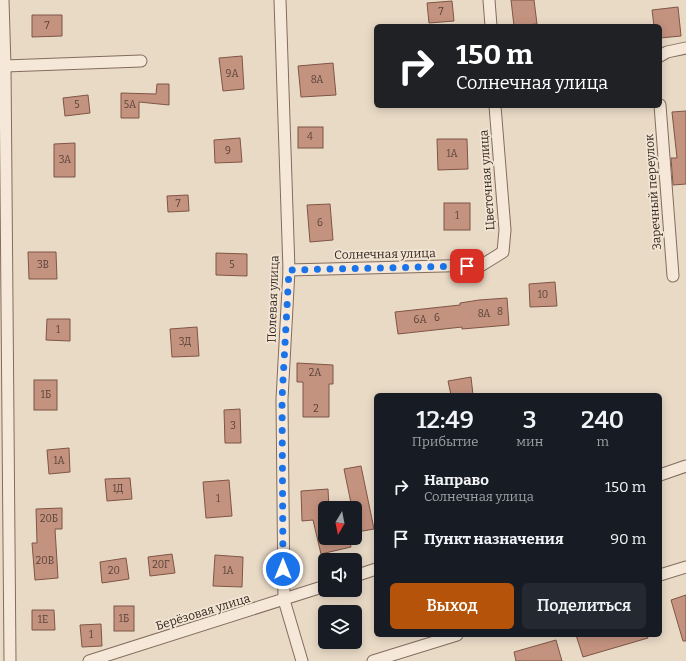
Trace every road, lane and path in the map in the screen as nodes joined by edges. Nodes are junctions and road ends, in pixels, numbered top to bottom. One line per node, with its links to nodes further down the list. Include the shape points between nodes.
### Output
1 (3, 0): 8 (street)
2 (280, 0): 12 (street, Полевая улица)
3 (489, 0): 4 (street)
4 (491, 24)
5 (686, 48): 6 (street)
6 (662, 55)
7 (141, 61): 8 (street)
8 (5, 66): 23 (street)
9 (495, 108): 11 (street, Цветочная улица, via 505,230 503,252)
10 (660, 108): 13 (street, Заречный переулок)
11 (482, 265): 12 (street, Солнечная улица)
12 (289, 270): 21 (street, Полевая улица, via 282,399)
13 (672, 276)
14 (686, 466): 15 (street)
15 (662, 474)
16 (686, 568): 19 (street)
17 (374, 570): 18 (street)
18 (362, 574)
19 (662, 574)
20 (318, 588): 21 (street, Берёзовая улица)
21 (284, 600): 24 (street, Берёзовая улица); 25 (street, Полевая улица)
22 (451, 637): 26 (street)
23 (10, 661)
24 (89, 661)
25 (302, 661)
26 (373, 661)

